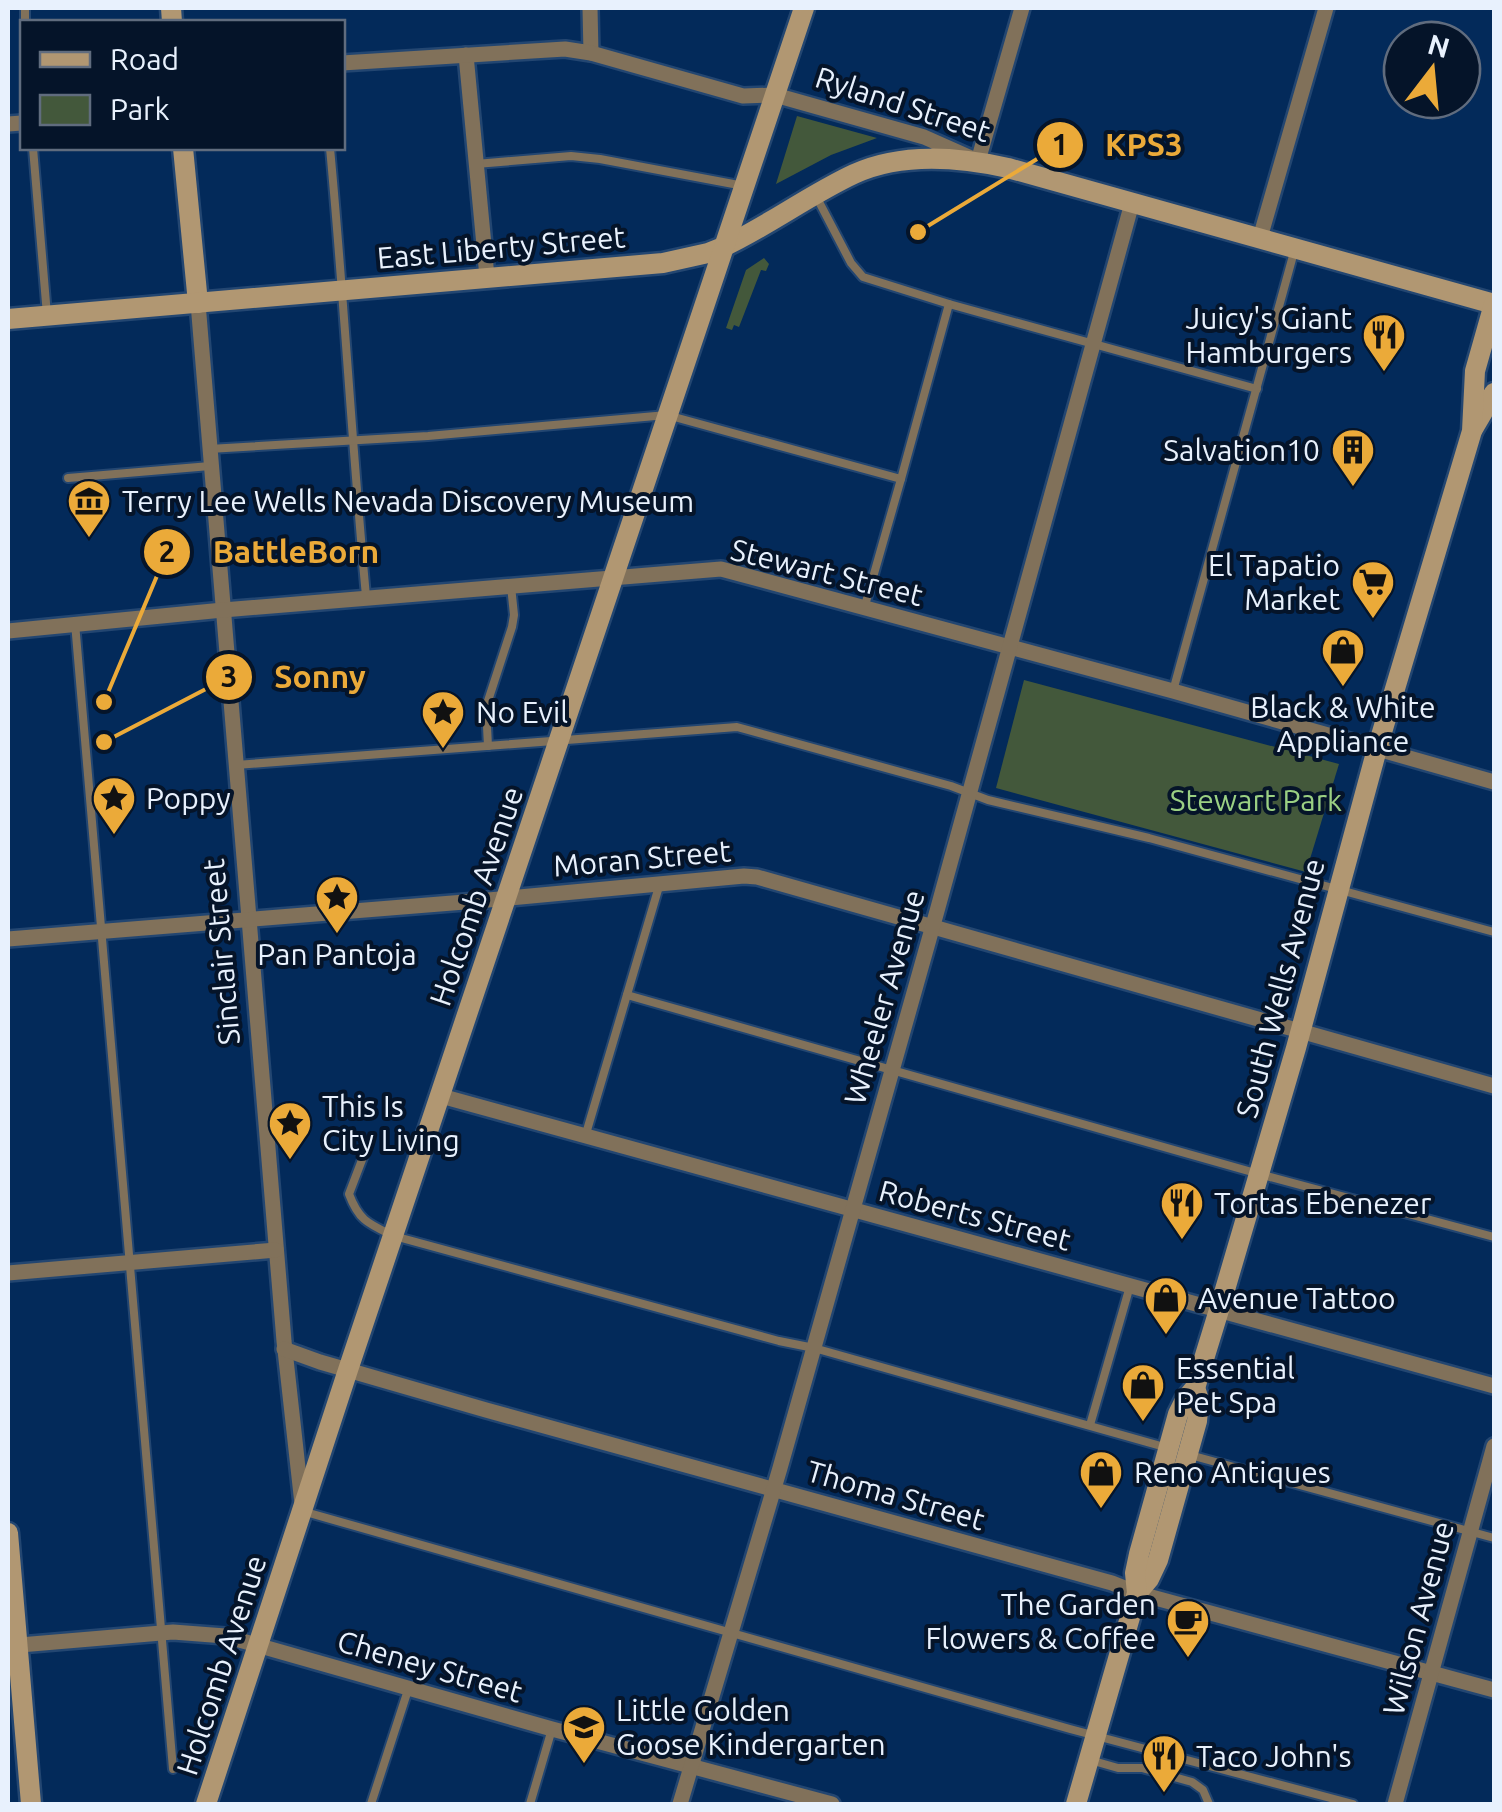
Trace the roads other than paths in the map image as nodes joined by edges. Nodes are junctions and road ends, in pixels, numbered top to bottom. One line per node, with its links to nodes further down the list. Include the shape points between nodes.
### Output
1 (590, 8): 5 (street)
2 (804, 8): 8 (main road, Holcomb Avenue)
3 (1022, 8): 12 (street)
4 (1326, 8): 17 (street)
5 (591, 53): 6 (street, Ryland Street); 8 (street, Ryland Street, via 743,96)
6 (466, 55): 7 (street, Ryland Street); 13 (street)
7 (345, 64)
8 (775, 95): 12 (street, Ryland Street, via 924,138); 14 (main road, Holcomb Avenue)
9 (33, 150): 25 (lane)
10 (183, 150): 22 (main road, Sinclair Street)
11 (330, 150): 21 (lane)
12 (978, 161): 15 (main road, East Liberty Street, via 899,161 855,173); 16 (main road, Ryland Street)
13 (476, 164): 14 (lane, via 571,156); 20 (street)
14 (744, 186): 18 (main road, Holcomb Avenue)
15 (816, 196): 18 (main road, East Liberty Street); 23 (lane, via 863,277)
16 (1132, 202): 17 (main road, Ryland Street); 27 (street, Wheeler Avenue)
17 (1260, 238): 19 (main road, Ryland Street)
18 (723, 247): 20 (main road, East Liberty Street, via 662,262); 30 (main road, Holcomb Avenue)
19 (1295, 248): 24 (main road, Ryland Street); 28 (lane)
20 (487, 277): 21 (main road, East Liberty Street)
21 (343, 291): 22 (main road, East Liberty Street); 32 (lane)
22 (198, 303): 25 (main road, East Liberty Street); 33 (street, Sinclair Street)
23 (950, 304): 27 (lane); 36 (lane)
24 (1494, 304): 31 (main road, South Wells Avenue, via 1475,371)
25 (47, 316): 26 (main road, East Liberty Street)
26 (8, 319)
27 (1092, 343): 28 (lane); 44 (street, Wheeler Avenue)
28 (1257, 389): 45 (lane)
29 (1494, 393): 31 (main road, South Wells Avenue)
30 (667, 415): 32 (lane); 36 (lane); 37 (main road, Holcomb Avenue)
31 (1472, 430): 48 (main road, South Wells Avenue)
32 (352, 440): 33 (lane); 39 (lane)
33 (208, 448): 34 (street, Sinclair Street)
34 (210, 466): 35 (lane); 40 (street, Sinclair Street)
35 (68, 478)
36 (901, 479): 41 (lane)
37 (613, 578): 38 (street, Stewart Street); 41 (street, Stewart Street, via 720,569); 46 (main road, Holcomb Avenue)
38 (511, 586): 39 (street, Stewart Street); 47 (lane, via 512,626 486,707)
39 (366, 598): 40 (street, Stewart Street)
40 (222, 610): 42 (street, Stewart Street); 49 (street, Sinclair Street)
41 (864, 610): 44 (street, Stewart Street)
42 (75, 624): 43 (street, Stewart Street); 57 (lane)
43 (8, 631)
44 (1008, 647): 45 (street, Stewart Street); 51 (street, Wheeler Avenue)
45 (1172, 691): 48 (street, Stewart Street)
46 (560, 740): 47 (lane); 51 (lane, via 738,727); 54 (main road, Holcomb Avenue)
47 (488, 746): 49 (lane)
48 (1377, 749): 50 (street, Stewart Street); 53 (main road, South Wells Avenue)
49 (236, 766): 55 (street, Sinclair Street)
50 (1494, 782)
51 (970, 792): 53 (lane); 56 (street, Wheeler Avenue)
52 (660, 883): 54 (street, Moran Street); 56 (street, Moran Street, via 757,877); 60 (lane)
53 (1338, 890): 58 (lane); 61 (main road, South Wells Avenue)
54 (508, 896): 55 (street, Moran Street); 64 (main road, Holcomb Avenue)
55 (248, 918): 57 (street, Moran Street); 71 (street, Sinclair Street)
56 (932, 928): 61 (street, Moran Street); 62 (street, Wheeler Avenue)
57 (103, 930): 59 (street, Moran Street); 72 (lane)
58 (1494, 932)
59 (8, 939)
60 (627, 996): 62 (lane); 65 (lane)
61 (1300, 1031): 63 (street, Moran Street); 67 (main road, South Wells Avenue)
62 (892, 1071): 67 (lane); 68 (street, Wheeler Avenue)
63 (1494, 1086)
64 (441, 1096): 65 (street, Roberts Street); 69 (main road, Holcomb Avenue)
65 (585, 1137): 68 (street, Roberts Street)
66 (365, 1152): 69 (lane, via 348,1194 365,1223)
67 (1259, 1174): 70 (lane); 75 (main road, South Wells Avenue)
68 (852, 1210): 74 (street, Roberts Street); 76 (street, Wheeler Avenue)
69 (394, 1236): 76 (lane); 78 (main road, Holcomb Avenue)
70 (1494, 1237)
71 (276, 1250): 72 (street); 77 (street, Sinclair Street)
72 (130, 1262): 73 (street); 90 (lane)
73 (8, 1273)
74 (1130, 1286): 75 (street, Roberts Street); 80 (lane)
75 (1219, 1310): 79 (street, Roberts Street); 82 (main road, South Wells Avenue, via 1195,1388 1198,1410)
76 (814, 1348): 80 (lane); 83 (street, Wheeler Avenue)
77 (284, 1349): 78 (street, Thoma Street); 84 (street, Sinclair Street)
78 (348, 1370): 83 (street, Thoma Street); 84 (main road, Holcomb Avenue)
79 (1494, 1386)
80 (1090, 1425): 82 (lane)
81 (1494, 1446): 85 (street, Wilson Avenue)
82 (1178, 1451): 85 (lane); 88 (main road, South Wells Avenue, via 1158,1560)
83 (774, 1489): 88 (street, Thoma Street); 89 (street, Wheeler Avenue)
84 (302, 1511): 89 (lane); 91 (main road, Holcomb Avenue)
85 (1471, 1532): 87 (lane); 93 (street, Wilson Avenue)
86 (8, 1533): 92 (main road)
87 (1494, 1538)
88 (1137, 1593): 93 (street, Thoma Street); 98 (main road, South Wells Avenue)
89 (731, 1632): 98 (lane); 100 (street, Wheeler Avenue)
90 (162, 1633): 91 (street, Cheney Street, via 212,1634); 92 (street, Cheney Street); 101 (lane)
91 (259, 1645): 95 (street, Cheney Street); 103 (main road, Holcomb Avenue)
92 (12, 1646): 94 (main road)
93 (1432, 1673): 96 (street, Thoma Street); 111 (street, Wilson Avenue)
94 (14, 1679): 102 (main road)
95 (409, 1689): 97 (street, Cheney Street); 104 (lane)
96 (1494, 1690)
97 (552, 1729): 100 (street, Cheney Street); 105 (lane)
98 (1095, 1736): 99 (main road, South Wells Avenue); 110 (lane)
99 (1088, 1760): 108 (main road, South Wells Avenue); 109 (lane, via 1192,1782)
100 (692, 1766): 106 (street, Wheeler Avenue); 107 (street, Cheney Street)
101 (173, 1769)
102 (31, 1804)
103 (206, 1804)
104 (371, 1804)
105 (530, 1804)
106 (680, 1804)
107 (832, 1804)
108 (1076, 1804)
109 (1209, 1804)
110 (1353, 1804)
111 (1395, 1804)

